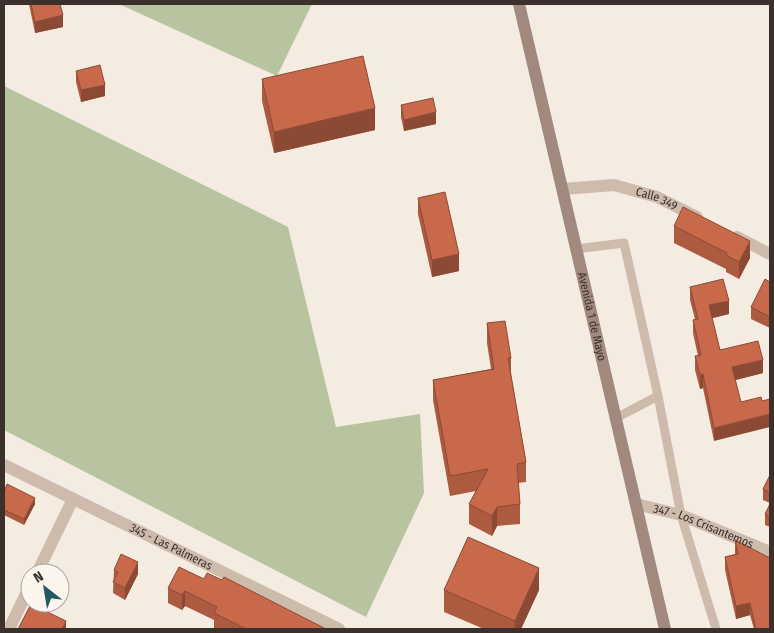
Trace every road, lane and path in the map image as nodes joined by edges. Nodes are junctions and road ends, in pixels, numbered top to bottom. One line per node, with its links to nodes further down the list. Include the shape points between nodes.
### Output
1 (520, 4): 2 (main road, Avenida 1 de Mayo)
2 (563, 189): 3 (street, Calle 349, via 614,185 657,197); 5 (main road, Avenida 1 de Mayo)
3 (709, 223)
4 (727, 232): 6 (street)
5 (576, 248): 7 (lane, via 624,244); 8 (main road, Avenida 1 de Mayo)
6 (770, 254)
7 (658, 396): 8 (lane); 12 (lane)
8 (616, 418): 11 (main road, Avenida 1 de Mayo)
9 (4, 465): 10 (street, 345 - Las Palmeras)
10 (73, 499): 14 (street); 17 (street, 345 - Las Palmeras)
11 (636, 504): 12 (street, 347 - Los Crisantemos); 18 (main road, Avenida 1 de Mayo)
12 (681, 515): 13 (street, 347 - Los Crisantemos); 19 (lane)
13 (770, 552)
14 (41, 563)
15 (20, 606): 16 (street)
16 (9, 629)
17 (339, 629)
18 (665, 629)
19 (716, 629)

